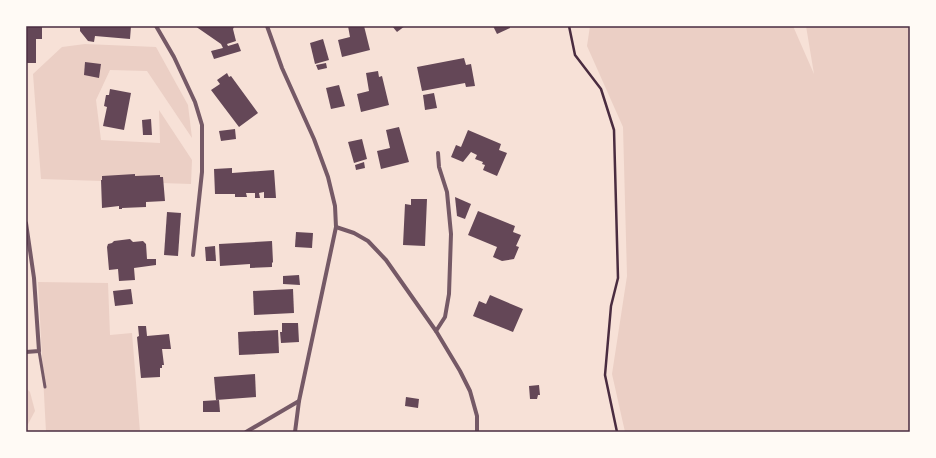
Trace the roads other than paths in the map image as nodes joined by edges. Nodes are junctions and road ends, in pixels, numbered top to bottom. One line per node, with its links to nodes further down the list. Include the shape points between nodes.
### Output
1 (156, 26): 6 (street, via 195,102 202,125 202,172)
2 (267, 26): 5 (street, via 328,177 335,206)
3 (438, 153): 7 (street, via 439,167 447,192 452,234 449,294 445,317)
4 (26, 223): 8 (street, via 34,278)
5 (336, 227): 7 (street, via 368,241 386,260); 11 (street)
6 (193, 255)
7 (436, 331): 14 (street, via 470,391 477,416)
8 (39, 351): 9 (street); 10 (lane)
9 (26, 352)
10 (45, 387)
11 (299, 401): 12 (street); 13 (street)
12 (246, 432)
13 (294, 432)
14 (477, 432)

